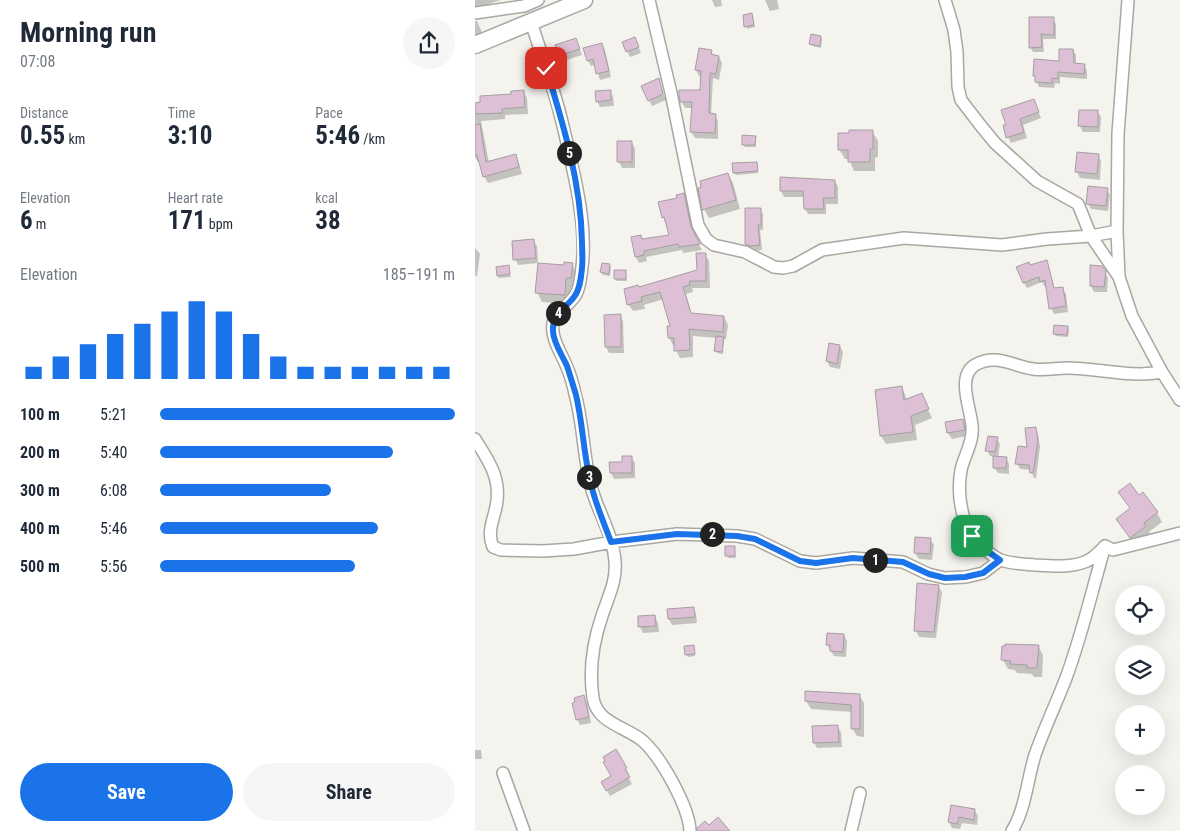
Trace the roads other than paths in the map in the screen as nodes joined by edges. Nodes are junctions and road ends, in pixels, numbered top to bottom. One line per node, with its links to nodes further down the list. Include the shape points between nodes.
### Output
1 (537, 0): 7 (street, via 524,6)
2 (584, 0): 6 (main road)
3 (649, 0): 11 (street, via 698,225 714,246 745,252 774,267 783,268 823,250 904,238 1002,245)
4 (945, 0): 11 (street, via 955,37 961,100 995,143 1037,181 1078,204)
5 (1128, 0): 10 (street, via 1118,134)
6 (561, 5): 8 (main road)
7 (475, 13)
8 (531, 22): 9 (main road); 17 (street, via 560,113 577,188 582,231 583,265 579,284 575,296 558,312 553,332 575,395 592,489)
9 (475, 45)
10 (1117, 231): 11 (street); 12 (street)
11 (1091, 236): 12 (street)
12 (1119, 277): 13 (street, via 1132,316)
13 (1162, 372): 14 (street); 19 (street, via 1134,375 1066,368 1031,369 1003,360 974,366 966,376 965,388 973,428 959,486 961,502 972,536)
14 (1180, 400)
15 (475, 439): 17 (street, via 495,478 497,500 490,527 493,547 543,552)
16 (1180, 533): 18 (street, via 1113,550)
17 (611, 542): 19 (street, via 677,534 737,536 755,539 800,561 816,563 853,558 903,562 945,578 983,573); 23 (street, via 616,574 593,649 593,702 599,714 644,741 657,757 683,804 690,821)
18 (1105, 546): 19 (street, via 1088,561 1074,564 1052,566); 25 (street, via 1066,678 1040,740 1018,822)
19 (1000, 560)
20 (503, 773): 22 (street)
21 (861, 793): 24 (street)
22 (524, 831)
23 (690, 831)
24 (851, 831)
25 (1012, 831)

